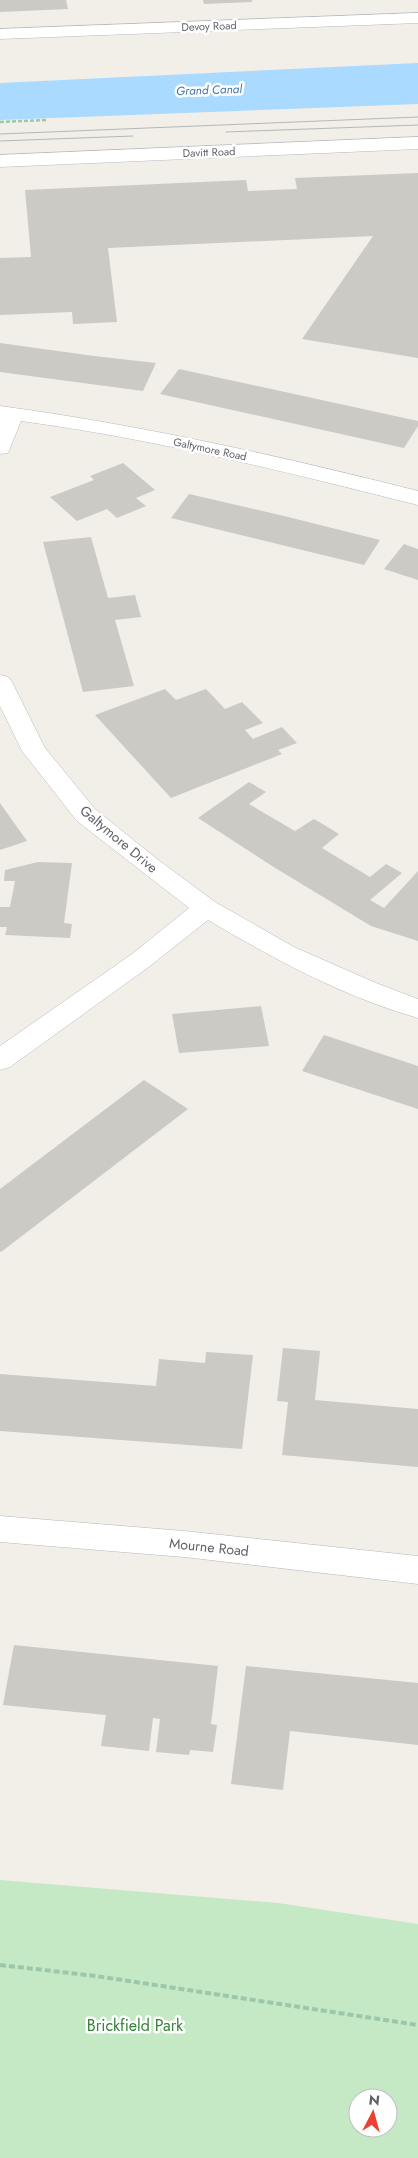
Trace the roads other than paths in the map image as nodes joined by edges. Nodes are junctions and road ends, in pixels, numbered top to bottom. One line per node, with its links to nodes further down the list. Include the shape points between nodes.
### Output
1 (418, 18): 2 (street, Devoy Road)
2 (0, 34)
3 (418, 142): 4 (street, Davitt Road)
4 (0, 162)
5 (7, 413): 6 (street); 7 (street, Galtymore Road, via 158,438 324,473)
6 (0, 448)
7 (418, 498)
8 (0, 682): 9 (street, Galtymore Drive, via 34,751 86,815)
9 (206, 908): 10 (street, Galtymore Drive, via 285,953); 11 (street, via 141,960)
10 (418, 1009)
11 (0, 1060)
12 (0, 1528): 13 (street, Mourne Road)
13 (418, 1570)

